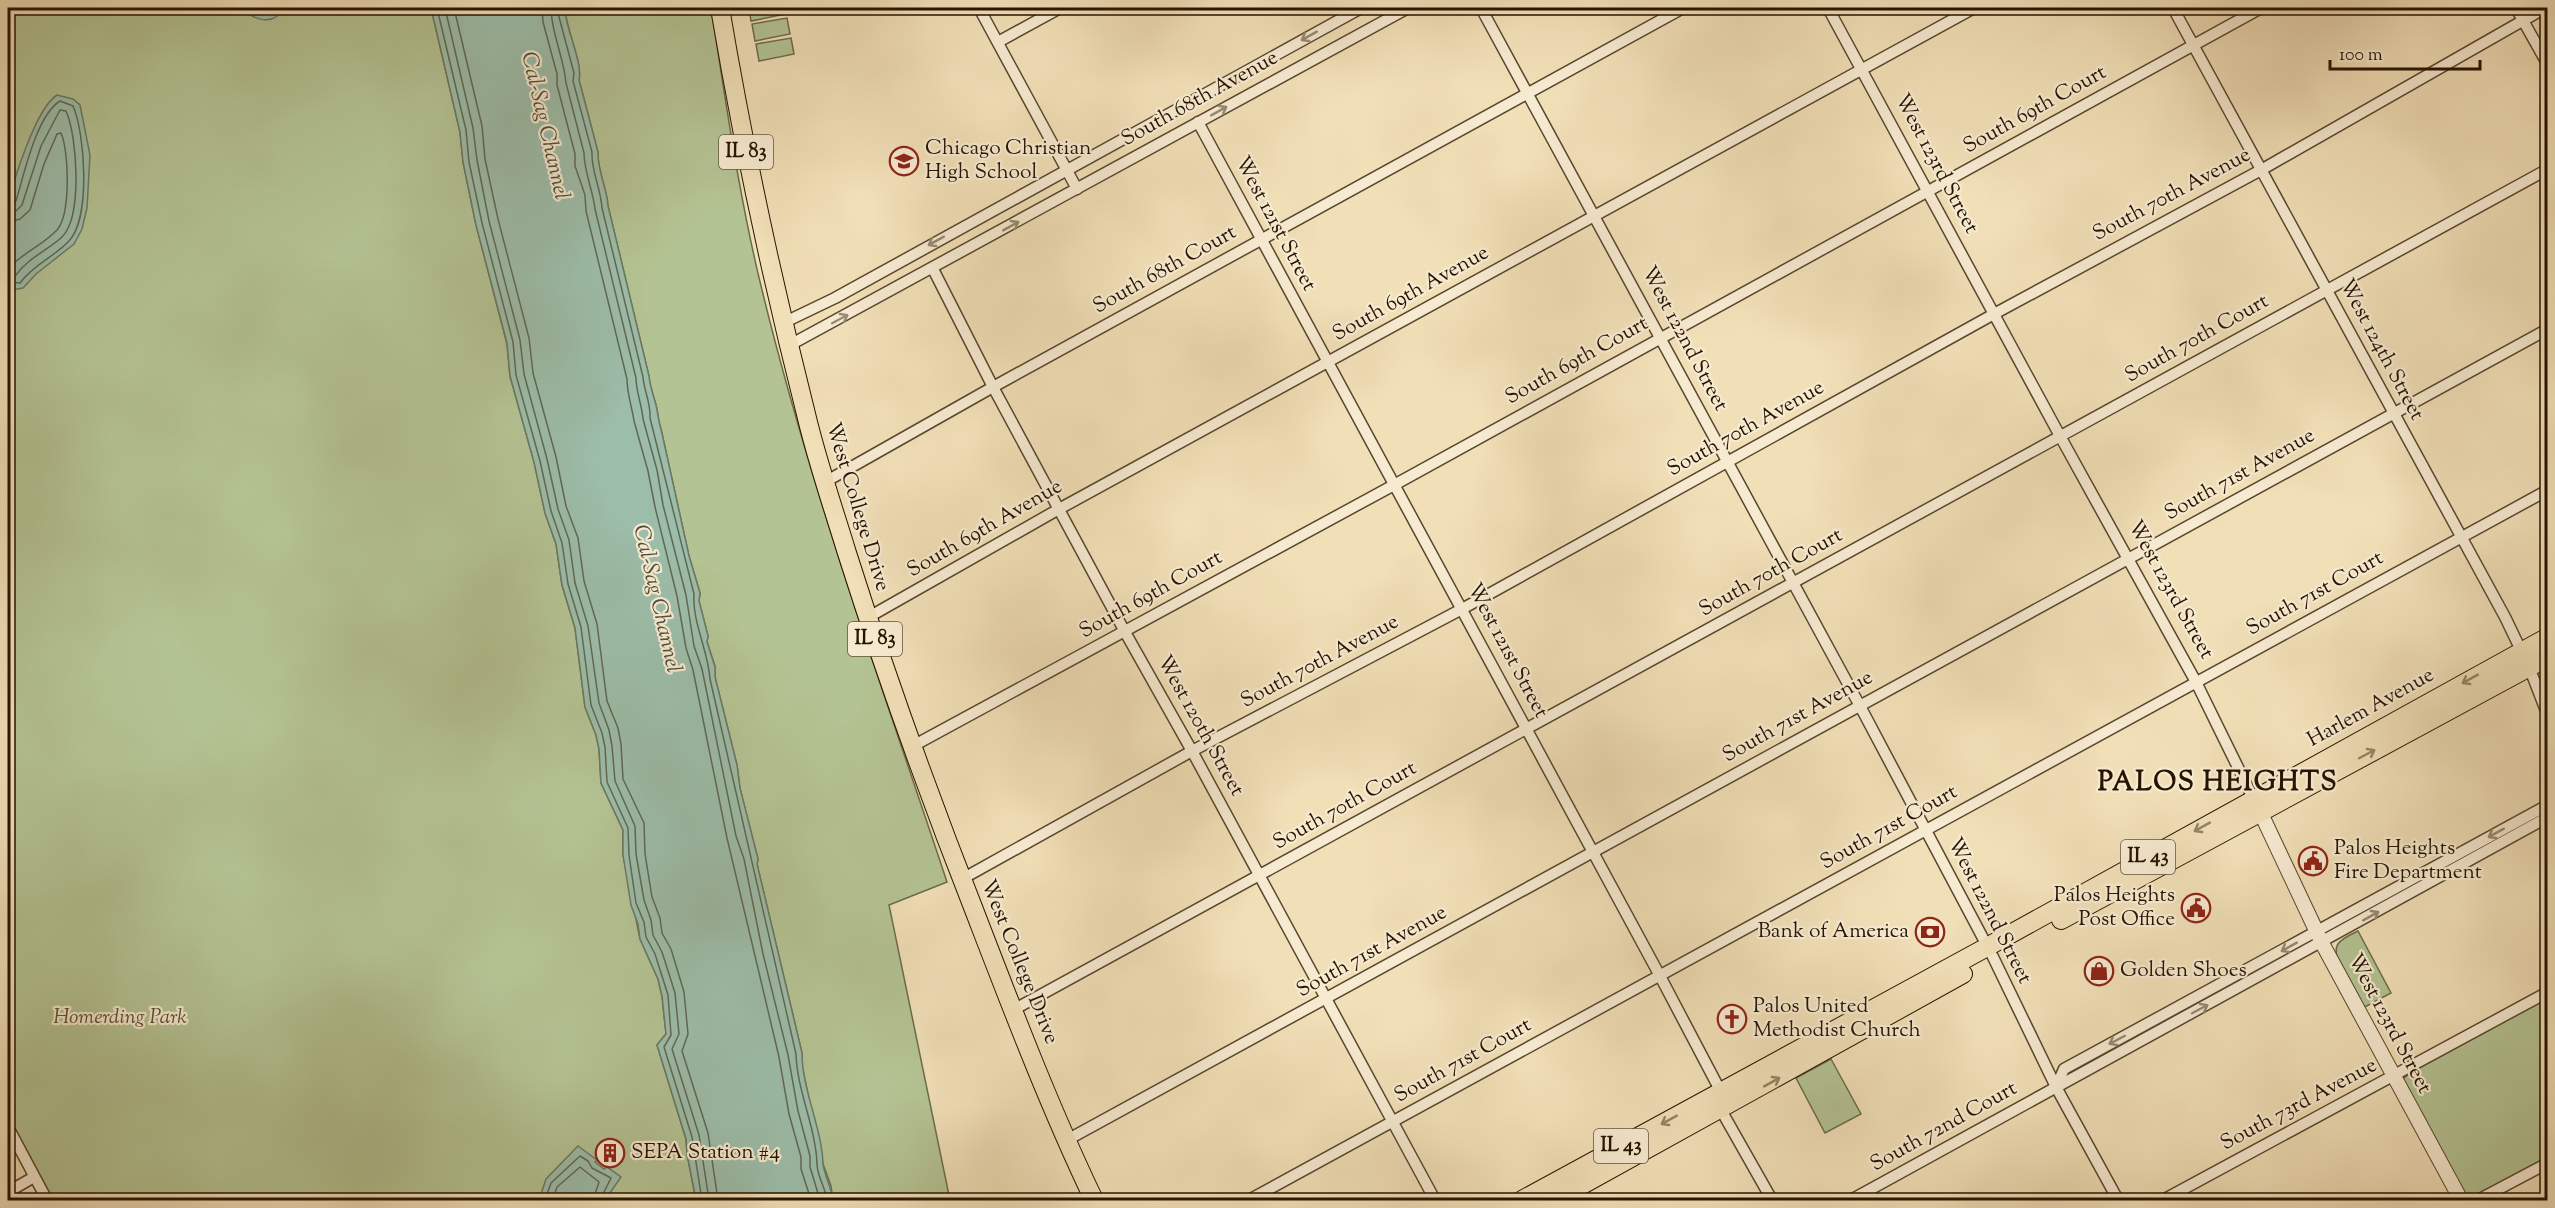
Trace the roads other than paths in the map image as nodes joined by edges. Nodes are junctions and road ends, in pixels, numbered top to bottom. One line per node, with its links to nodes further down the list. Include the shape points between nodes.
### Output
1 (720, 8): 31 (main road, West College Drive / IL 83, via 741,129)
2 (979, 8): 15 (street)
3 (1060, 8): 15 (street)
4 (1360, 8): 21 (street, one-way to 21)
5 (1408, 8): 20 (street, South 68th Avenue, one-way to 5)
6 (1481, 8): 19 (street, West 122nd Street)
7 (1683, 8): 19 (street, South 68th Court)
8 (1828, 8): 18 (street, West 123rd Street)
9 (1974, 8): 18 (street, South 69th Avenue)
10 (2173, 8): 16 (street, West 124th Street)
11 (2261, 8): 16 (street, South 69th Court)
12 (2516, 8): 14 (street)
13 (2545, 8): 14 (street, South 70th Avenue)
14 (2523, 20): 17 (street); 23 (street, South 70th Avenue)
15 (998, 42): 21 (street)
16 (2194, 46): 23 (street, West 124th Street); 25 (street, South 69th Court)
17 (2547, 65)
18 (1861, 69): 25 (street, West 123rd Street); 26 (street, South 69th Avenue)
19 (1528, 92): 26 (street, West 122nd Street); 27 (street, South 68th Court)
20 (1198, 122): 24 (street, South 68th Avenue); 27 (street, West 121st Street)
21 (1066, 168): 24 (street); 31 (street, one-way to 31, via 835,298)
22 (2547, 169): 29 (street, South 70th Court)
23 (2261, 170): 29 (street, West 124th Street); 30 (street, South 70th Avenue)
24 (1077, 189): 28 (street, South 68th Avenue, one-way to 24)
25 (1927, 191): 30 (street, West 123rd Street); 33 (street, South 69th Court)
26 (1595, 215): 33 (street, West 122nd Street); 35 (street, South 69th Avenue)
27 (1261, 240): 35 (street, West 121st Street); 36 (street, South 68th Court)
28 (933, 269): 34 (street, South 68th Avenue, one-way to 28); 36 (street, West 120th Street)
29 (2327, 290): 37 (street, West 124th Street); 38 (street, South 70th Court)
30 (1994, 314): 38 (street, West 123rd Street); 39 (street, South 70th Avenue)
31 (783, 323): 34 (main road, West College Drive / IL 83)
32 (2547, 329): 37 (street, South 71st Avenue)
33 (1661, 337): 39 (street, West 122nd Street); 41 (street, South 69th Court)
34 (788, 346): 40 (main road, West College Drive / IL 83)
35 (1328, 362): 41 (street, West 121st Street); 43 (street, South 69th Avenue)
36 (993, 387): 40 (street, South 68th Court); 43 (street, West 120th Street)
37 (2393, 413): 44 (street, West 124th Street); 45 (street, South 71st Avenue)
38 (2060, 436): 45 (street, West 123rd Street); 46 (street, South 70th Court)
39 (1727, 461): 46 (street, West 122nd Street); 47 (street, South 70th Avenue)
40 (825, 482): 48 (main road, West College Drive / IL 83)
41 (1394, 485): 47 (street, West 121st Street); 49 (street, South 69th Court)
42 (2547, 489): 44 (street, South 71st Court)
43 (1059, 509): 48 (street, South 69th Avenue); 49 (street, West 120th Street)
44 (2461, 536): 52 (street, West 124th Street); 53 (street, South 71st Court)
45 (2129, 558): 53 (street, West 123rd Street); 54 (street, South 71st Avenue)
46 (1794, 583): 54 (street, West 122nd Street); 56 (street, South 70th Court)
47 (1462, 609): 56 (street, West 121st Street); 58 (street, South 70th Avenue)
48 (867, 618): 57 (main road, West College Drive / IL 83)
49 (1125, 632): 57 (street, South 69th Court); 58 (street, West 120th Street)
50 (2547, 637): 52 (main road, Harlem Avenue / IL 43)
51 (2547, 657): 52 (main road, Harlem Avenue / IL 43)
52 (2525, 659): 55 (street, West 124th Street); 59 (main road, Harlem Avenue / IL 43)
53 (2196, 682): 59 (street, West 123rd Street); 62 (street, South 71st Court)
54 (1860, 706): 62 (street, West 122nd Street); 63 (street, South 71st Avenue)
55 (2547, 716)
56 (1527, 729): 63 (street, West 121st Street); 64 (street, South 70th Court)
57 (911, 747): 65 (main road, West College Drive / IL 83)
58 (1192, 751): 64 (street, West 120th Street); 65 (street, South 70th Avenue)
59 (2257, 805): 68 (street, West 123rd Street); 69 (main road, Harlem Avenue / IL 43)
60 (2547, 805): 66 (street, South 72nd Court, one-way to 66)
61 (2547, 817): 67 (street, South 72nd Court)
62 (1925, 830): 69 (street, West 122nd Street); 70 (street, South 71st Court)
63 (1593, 852): 70 (street, West 121st Street); 72 (street, South 71st Avenue)
64 (1260, 875): 72 (street, West 120th Street); 73 (street, South 70th Court)
65 (962, 879): 73 (main road, West College Drive / IL 83)
66 (2402, 885): 67 (street); 68 (street, South 72nd Court)
67 (2407, 896): 68 (street, South 72nd Court, one-way to 67)
68 (2320, 937): 74 (street, West 123rd Street); 75 (street, South 72nd Court)
69 (1990, 952): 75 (street, West 122nd Street); 76 (main road, Harlem Avenue / IL 43); 77 (main road, Harlem Avenue / IL 43, one-way to 69)
70 (1660, 976): 76 (street, West 121st Street); 78 (street, South 71st Court)
71 (2547, 992): 74 (street, South 73rd Avenue)
72 (1325, 1000): 78 (street, West 120th Street); 80 (street, South 71st Avenue)
73 (1013, 1010): 80 (main road, West College Drive / IL 83)
74 (2393, 1077): 93 (street, South 73rd Avenue); 94 (street, West 123rd Street)
75 (2056, 1087): 91 (street, South 72nd Court); 92 (street, West 122nd Street)
76 (1720, 1092): 77 (street, West 121st Street); 88 (main road, Harlem Avenue / IL 43, one-way to 88)
77 (1721, 1110): 89 (main road, Harlem Avenue / IL 43); 90 (street, West 121st Street)
78 (1393, 1122): 86 (street, South 71st Court); 87 (street, West 120th Street)
79 (8, 1127): 82 (street)
80 (1067, 1140): 85 (main road, West College Drive / IL 83)
81 (2547, 1163): 95 (street)
82 (34, 1177): 83 (street); 84 (street)
83 (8, 1192)
84 (47, 1200)
85 (1094, 1200)
86 (1249, 1200)
87 (1435, 1200)
88 (1522, 1200)
89 (1556, 1200)
90 (1772, 1200)
91 (1851, 1200)
92 (2118, 1200)
93 (2163, 1200)
94 (2461, 1200)
95 (2478, 1200)

